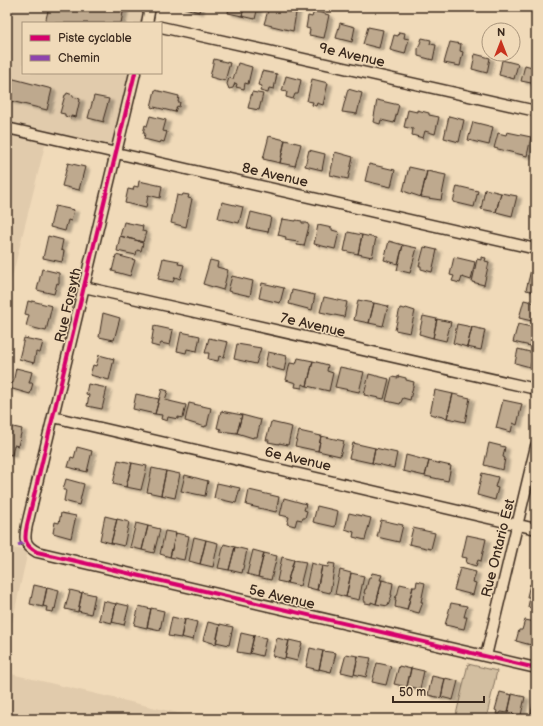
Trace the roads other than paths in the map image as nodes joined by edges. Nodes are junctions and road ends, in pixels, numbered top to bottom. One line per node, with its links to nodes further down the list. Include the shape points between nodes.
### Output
1 (150, 7): 2 (street)
2 (147, 22)
3 (162, 27): 5 (street, 9e Avenue)
4 (135, 74): 7 (street, Rue Forsyth)
5 (536, 111)
6 (7, 128): 7 (street, 8e Avenue)
7 (116, 152): 8 (street, 8e Avenue); 9 (street, Rue Forsyth)
8 (536, 249)
9 (84, 287): 10 (street, 7e Avenue); 11 (street, Rue Forsyth)
10 (536, 389)
11 (53, 417): 13 (street, 6e Avenue); 15 (street, Rue Forsyth)
12 (536, 446): 13 (street, Rue Ontario Est)
13 (518, 525): 14 (street, 6e Avenue); 16 (street, Rue Ontario Est)
14 (536, 529)
15 (26, 542): 16 (street, 5e Avenue, via 37,552)
16 (486, 656): 17 (street, 5e Avenue)
17 (536, 668)

